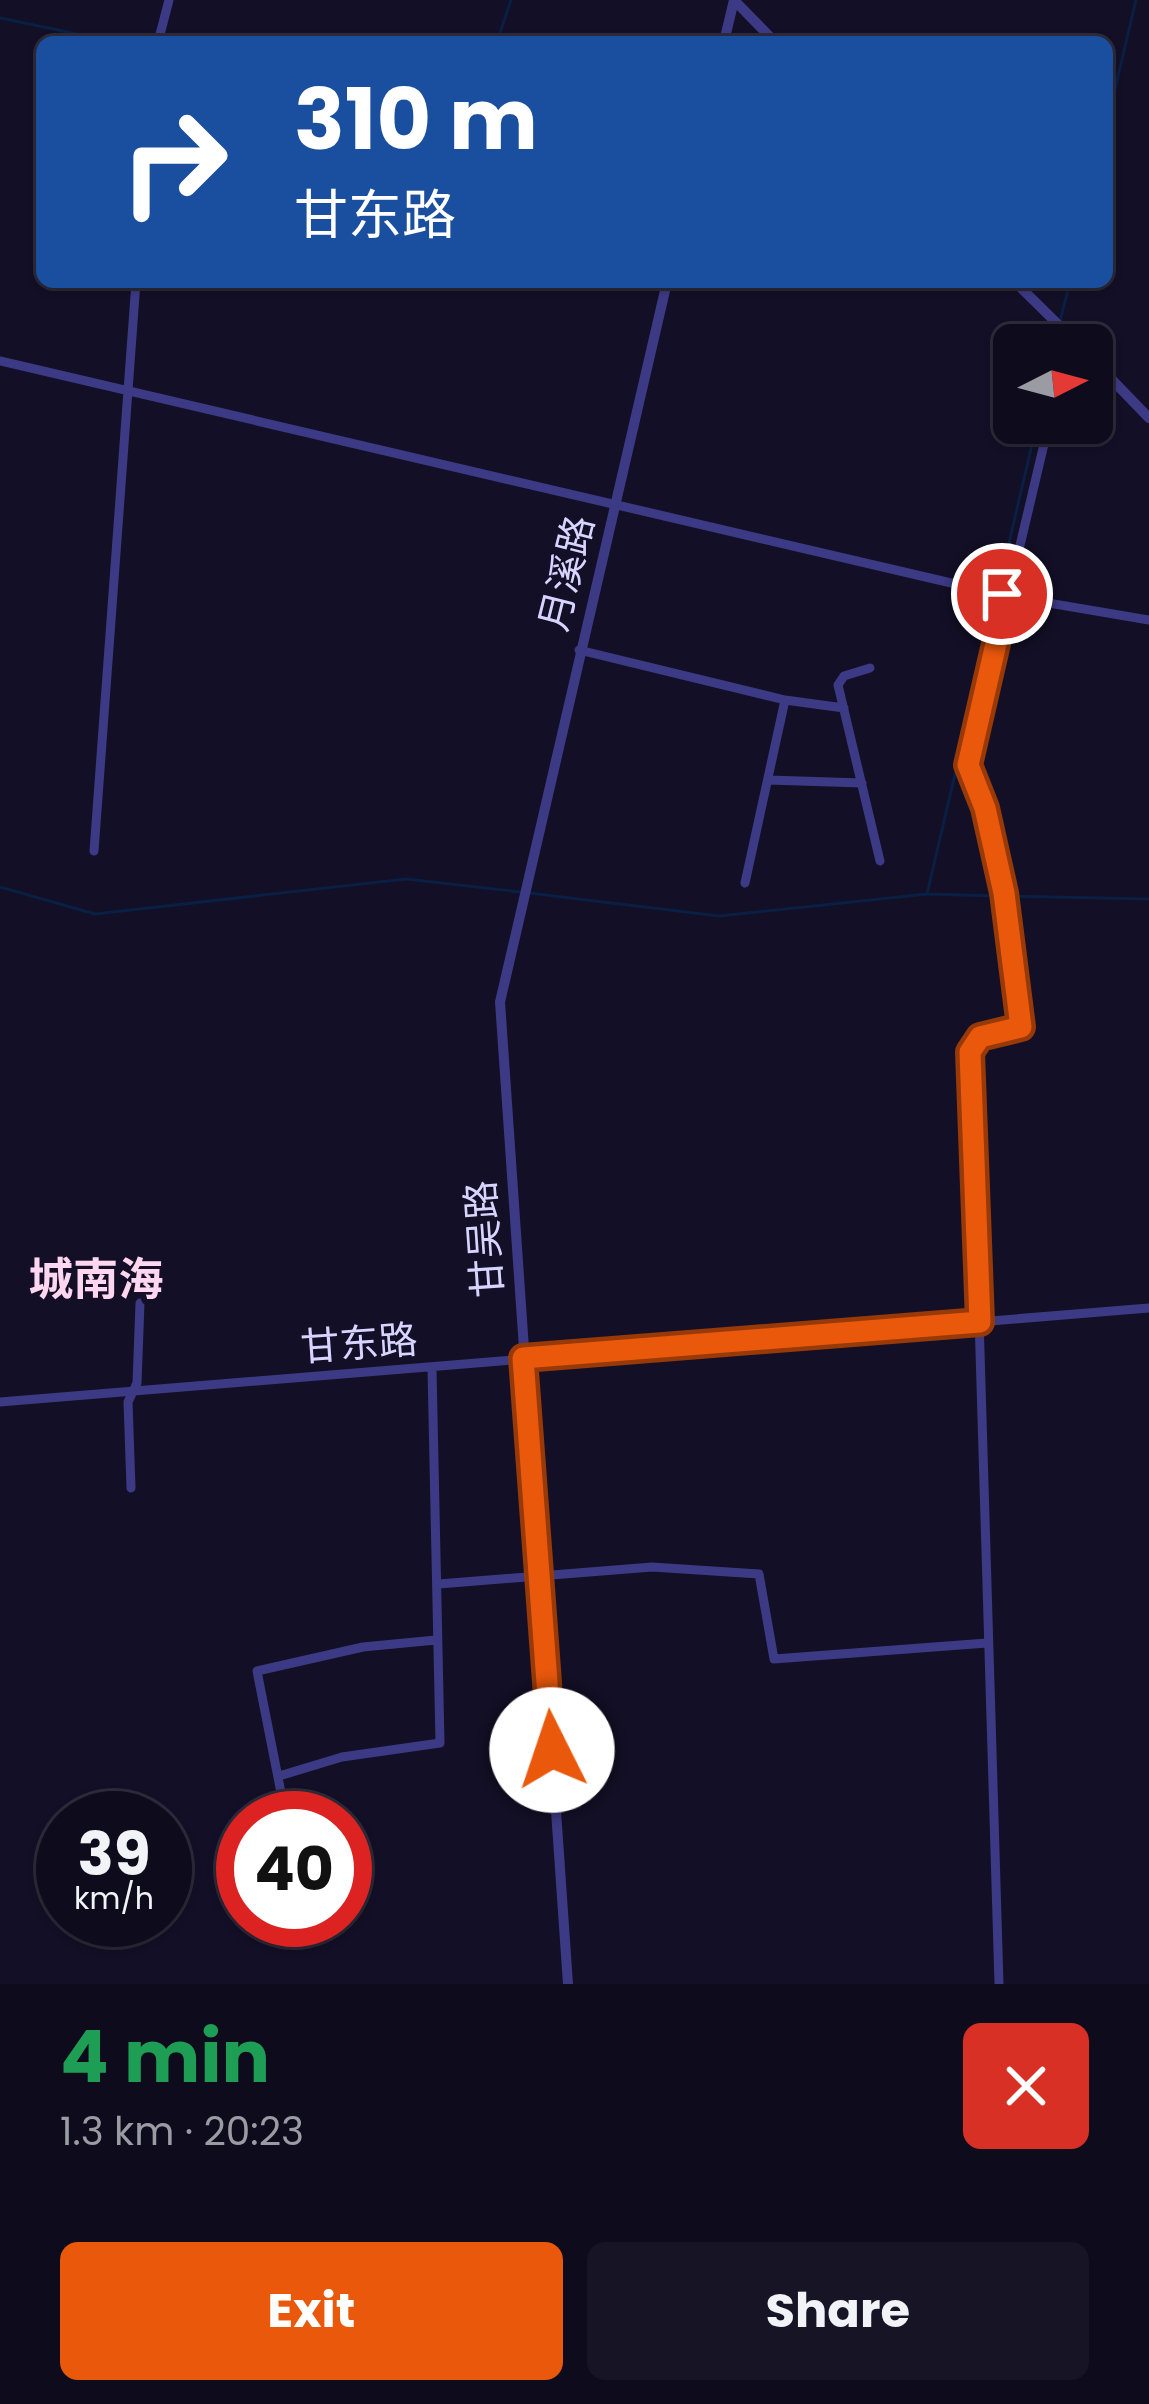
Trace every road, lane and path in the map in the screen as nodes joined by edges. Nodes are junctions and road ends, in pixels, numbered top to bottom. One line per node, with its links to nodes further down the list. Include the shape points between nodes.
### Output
1 (170, 0): 3 (street)
2 (734, 0): 4 (street); 5 (street)
3 (160, 36)
4 (725, 36)
5 (769, 36)
6 (136, 288): 12 (street)
7 (666, 288): 15 (street, 月溪路)
8 (1022, 288): 9 (street)
9 (1057, 324)
10 (0, 361): 12 (street)
11 (1113, 381): 13 (street)
12 (130, 387): 15 (street); 24 (street)
13 (1149, 418)
14 (1043, 444): 16 (street)
15 (615, 501): 16 (street); 18 (street, 月溪路)
16 (1000, 594): 17 (street); 30 (street, via 968,765 1004,893 1021,1027 980,1037 970,1052)
17 (1149, 620)
18 (579, 650): 20 (street); 27 (street, 月溪路)
19 (870, 668): 21 (street, via 840,679)
20 (785, 700): 21 (street); 22 (street)
21 (844, 708): 23 (street)
22 (768, 780): 23 (street); 26 (street)
23 (862, 782): 25 (street)
24 (94, 850)
25 (880, 861)
26 (745, 884)
27 (522, 923): 31 (street, 甘吴路, via 500,1002 500,1042)
28 (140, 1303): 33 (street)
29 (1149, 1308): 30 (street, 甘东路)
30 (980, 1322): 31 (street, 甘东路); 39 (street)
31 (523, 1358): 32 (street, 甘东路); 36 (street, 甘吴路)
32 (432, 1369): 33 (street, 甘东路); 37 (street)
33 (132, 1391): 34 (street, 甘东路); 35 (street)
34 (0, 1402)
35 (131, 1488)
36 (539, 1573): 37 (street); 39 (street, via 652,1567 759,1574 774,1659); 42 (street, 甘吴路)
37 (439, 1584): 38 (street)
38 (436, 1640): 40 (street, via 440,1743); 40 (street, via 257,1671)
39 (988, 1643): 43 (street)
40 (279, 1776): 41 (street)
41 (282, 1791)
42 (568, 1984)
43 (999, 1984)

